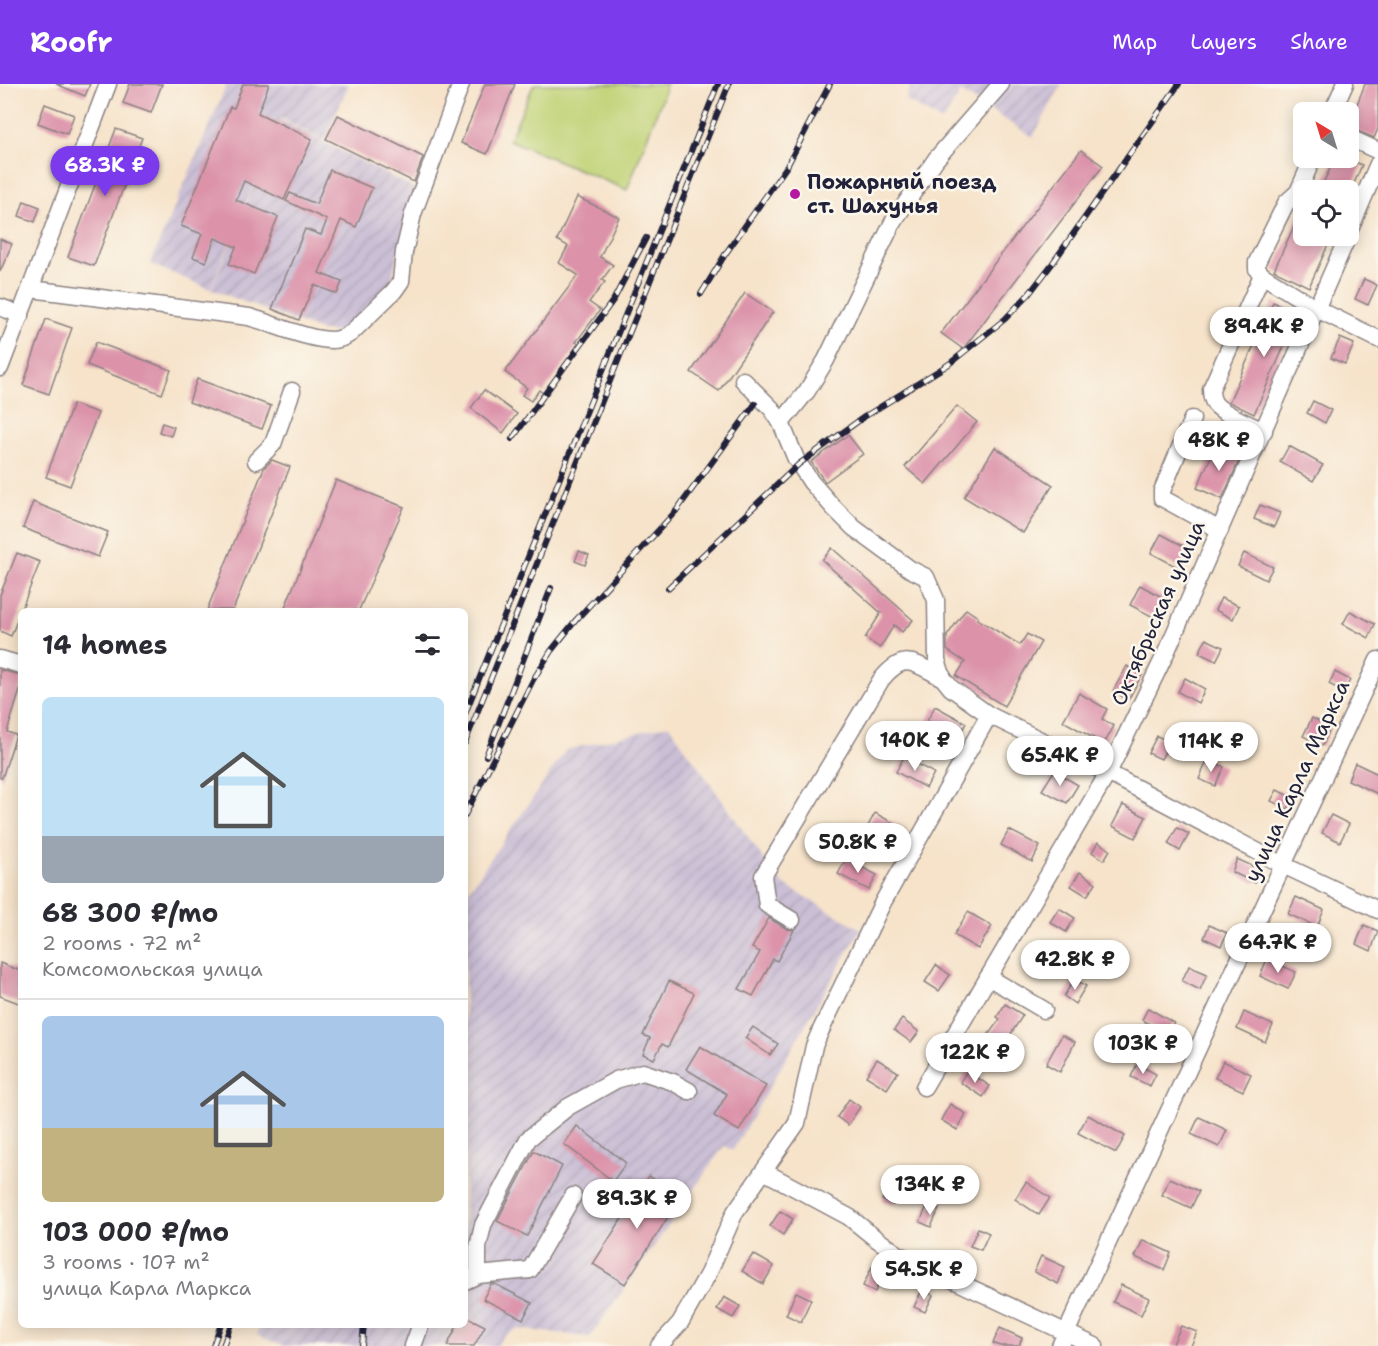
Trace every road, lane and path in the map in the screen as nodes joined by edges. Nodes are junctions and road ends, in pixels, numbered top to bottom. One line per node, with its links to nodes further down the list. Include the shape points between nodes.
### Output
1 (108, 84): 13 (street)
2 (461, 84): 13 (street, via 413,214 401,281 343,339 304,335 249,317)
3 (1001, 84): 22 (street, via 936,159 894,222 826,360)
4 (1345, 84): 5 (street)
5 (1337, 102)
6 (1359, 142): 7 (street)
7 (1378, 151)
8 (1378, 164): 10 (street, Октябрьская улица)
9 (1309, 168): 12 (street, via 1257,262)
10 (1359, 209)
11 (1343, 246): 15 (street, Октябрьская улица)
12 (1262, 275): 15 (street); 23 (street, via 1211,395 1221,409)
13 (31, 289): 16 (street)
14 (0, 307): 16 (street)
15 (1317, 309): 17 (street); 23 (street, Октябрьская улица)
16 (21, 315): 18 (street)
17 (1378, 339)
18 (0, 368)
19 (743, 380): 22 (street)
20 (292, 391): 24 (street, via 273,444)
21 (1192, 419): 25 (street, via 1161,491 1162,498)
22 (781, 423): 29 (street, via 796,459 833,507 854,528 926,577 932,586 936,600 937,660)
23 (1264, 431): 25 (street, Октябрьская улица)
24 (256, 461)
25 (1220, 530): 31 (street, Октябрьская улица)
26 (0, 659): 28 (street)
27 (1378, 660): 32 (street, улица Карла Маркса)
28 (18, 664)
29 (944, 678): 30 (street, via 951,688); 34 (street, via 903,661 881,680 763,876 767,905)
30 (989, 715): 31 (street); 39 (street, via 883,902 819,1032 798,1123)
31 (1108, 773): 32 (street); 35 (street, Октябрьская улица)
32 (1282, 865): 33 (street); 43 (street, улица Карла Маркса)
33 (1378, 910)
34 (792, 920)
35 (988, 977): 36 (street); 37 (street, Октябрьская улица)
36 (1044, 1010)
37 (924, 1087)
38 (689, 1091): 41 (street, via 643,1072 616,1080 568,1107 528,1139 483,1225)
39 (765, 1172): 43 (street, via 849,1217 898,1254); 45 (street, via 735,1212 708,1274 680,1323)
40 (573, 1196): 41 (street, via 530,1270)
41 (471, 1278)
42 (420, 1328): 44 (street)
43 (1064, 1339): 46 (street)
44 (413, 1346)
45 (658, 1346)
46 (1095, 1346)

